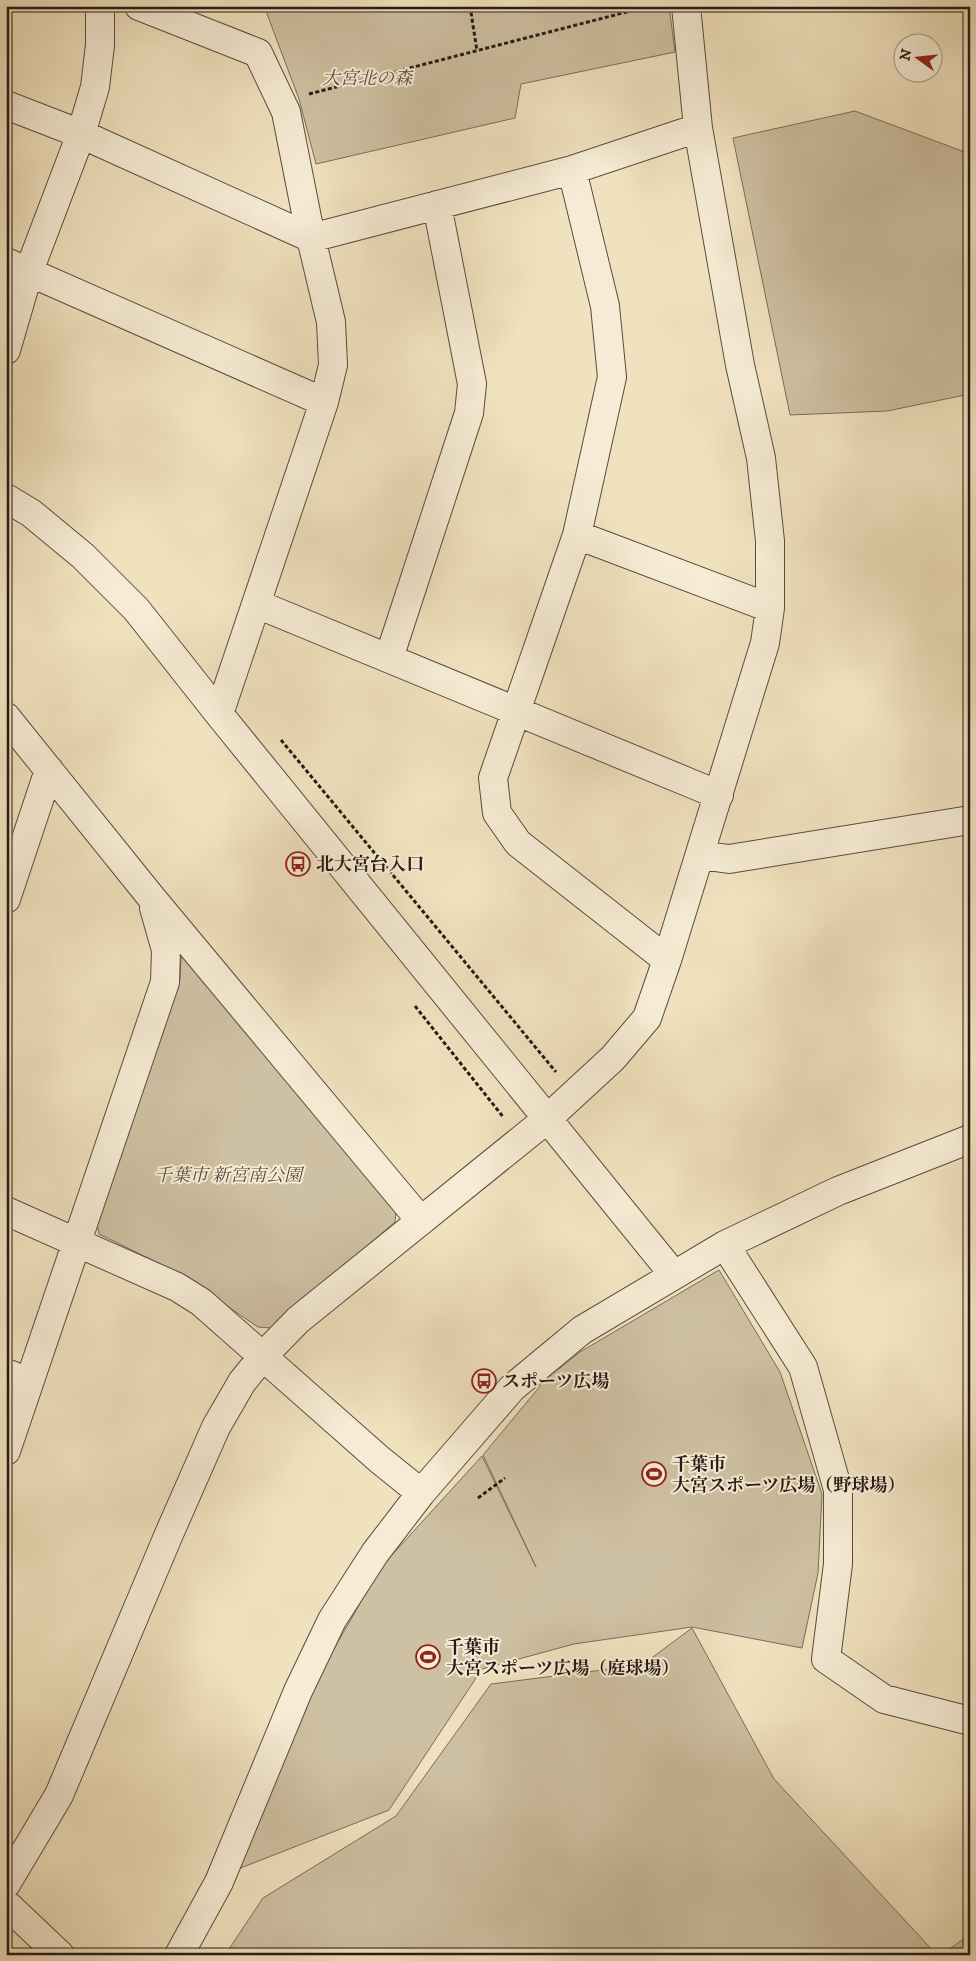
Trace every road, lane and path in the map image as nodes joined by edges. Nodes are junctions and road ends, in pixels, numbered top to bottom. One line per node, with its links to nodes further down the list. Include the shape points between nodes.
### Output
1 (100, 6): 10 (street, via 95,87)
2 (139, 6): 7 (street, via 258,53)
3 (470, 6): 6 (path)
4 (650, 6): 6 (path)
5 (686, 6): 9 (street)
6 (477, 51): 7 (path)
7 (281, 101): 13 (street, via 286,112)
8 (6, 105): 10 (street)
9 (698, 128): 11 (street); 20 (street, via 740,365 761,458 770,541)
10 (81, 134): 13 (street); 14 (street)
11 (572, 170): 12 (street); 18 (street, via 605,306 612,377)
12 (437, 205): 13 (street); 21 (street, via 472,384 469,412)
13 (311, 238): 16 (street, via 331,322 333,365)
14 (18, 266): 15 (street); 16 (street)
15 (6, 350)
16 (324, 402): 19 (street)
17 (6, 498): 23 (street, via 83,556 136,609)
18 (577, 535): 20 (street); 22 (street)
19 (257, 604): 21 (street); 23 (street)
20 (770, 608): 27 (street, via 765,643)
21 (389, 658): 22 (street)
22 (516, 711): 27 (street); 32 (street, via 492,778 498,813 518,843)
23 (219, 714): 34 (street)
24 (6, 717): 26 (street)
25 (280, 740): 33 (path)
26 (50, 770): 30 (street); 31 (street)
27 (720, 795): 29 (street)
28 (970, 820): 29 (street, via 729,858)
29 (700, 855): 32 (street)
30 (151, 897): 37 (street); 38 (street, via 166,950 165,982)
31 (6, 898)
32 (667, 960): 34 (street, via 647,1018 613,1058)
33 (560, 1076)
34 (548, 1119): 37 (street); 40 (street)
35 (970, 1139): 39 (street, via 838,1191)
36 (6, 1211): 38 (street)
37 (421, 1222): 41 (street, via 298,1320)
38 (77, 1243): 41 (street, via 177,1287 201,1302); 42 (street)
39 (725, 1245): 40 (street); 47 (street, via 803,1367 838,1490 838,1564 826,1659 884,1698)
40 (674, 1275): 45 (street, via 582,1330 512,1388)
41 (263, 1356): 45 (street); 48 (street, via 242,1382 216,1427 59,1795)
42 (18, 1378): 43 (street)
43 (6, 1451)
44 (505, 1478): 46 (path)
45 (421, 1493): 51 (street, via 375,1553 332,1620 298,1691 219,1882)
46 (478, 1498)
47 (970, 1722)
48 (6, 1884)
49 (6, 1904): 50 (street)
50 (60, 1955)
51 (179, 1955)

